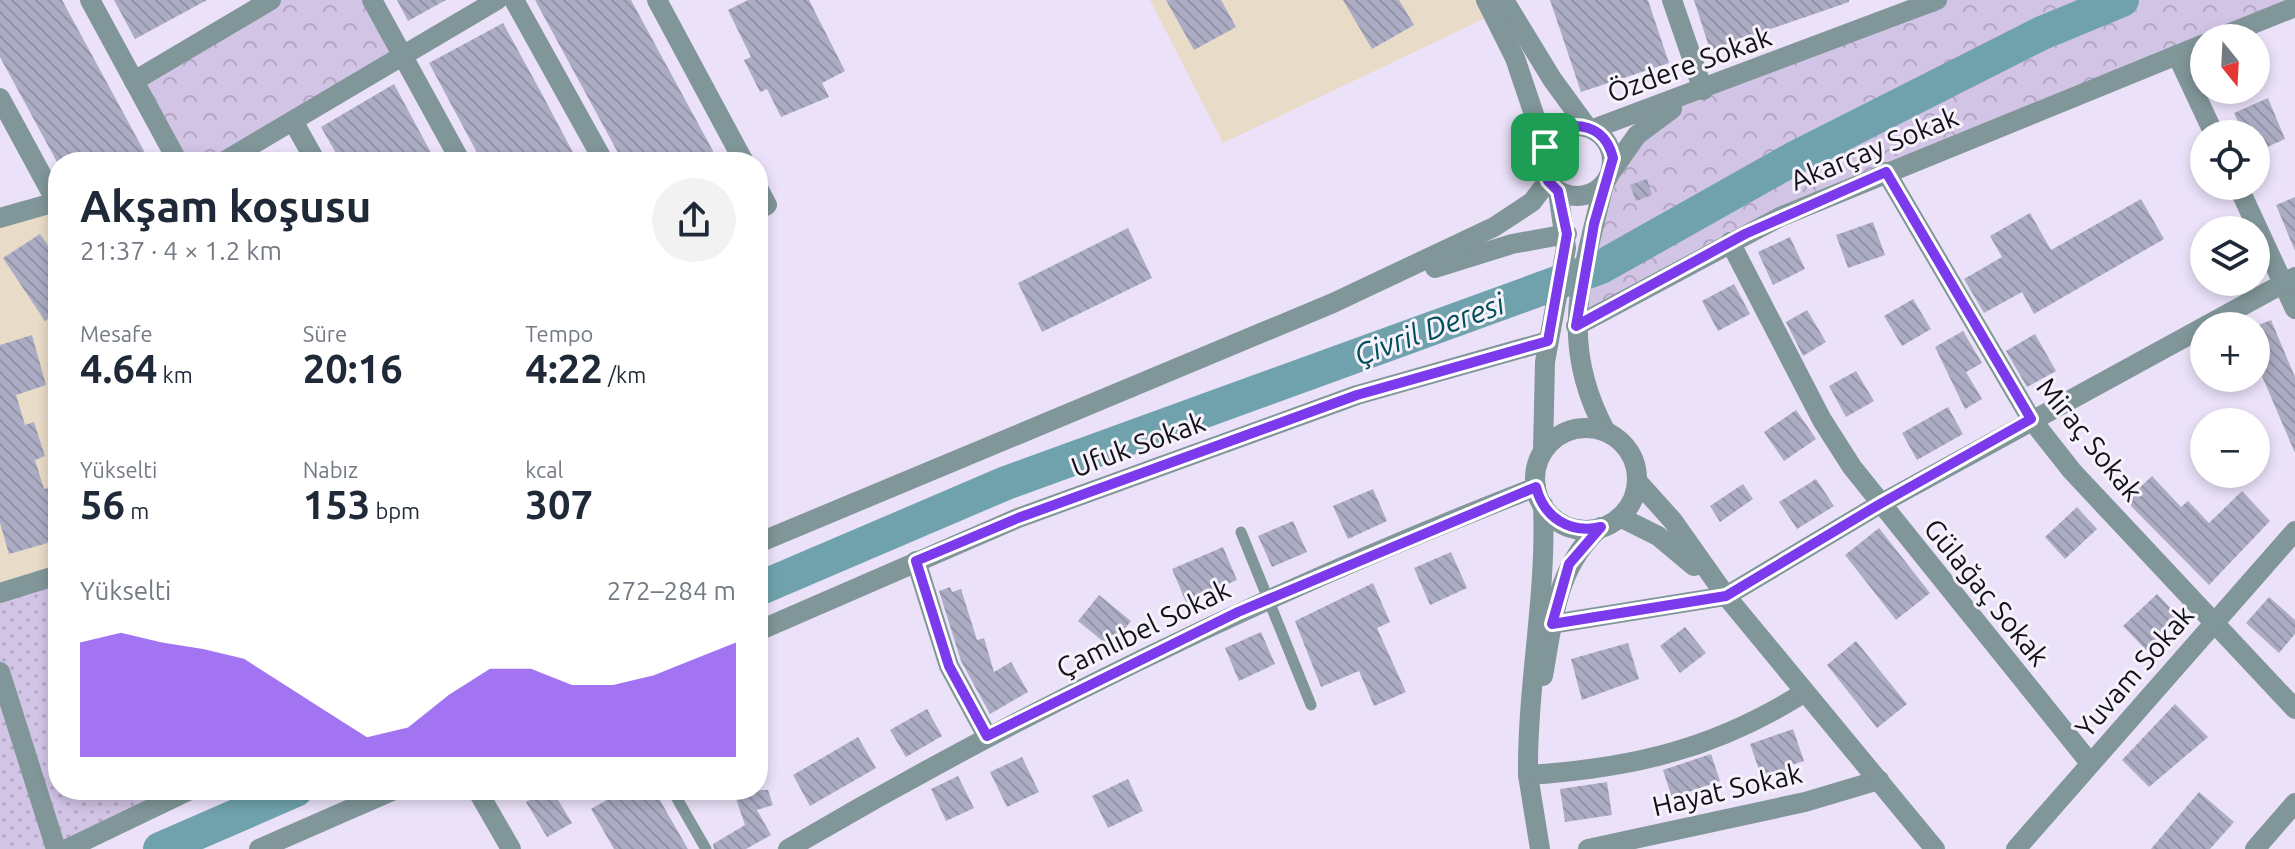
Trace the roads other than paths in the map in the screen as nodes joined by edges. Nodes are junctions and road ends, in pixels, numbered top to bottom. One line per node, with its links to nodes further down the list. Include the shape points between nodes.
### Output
1 (90, 0): 17 (street)
2 (271, 0): 12 (street)
3 (372, 0): 16 (street)
4 (497, 0): 16 (street)
5 (514, 0): 28 (street)
6 (657, 0): 29 (street)
7 (1486, 0): 23 (street, via 1515,58)
8 (1504, 0): 22 (street, via 1546,70)
9 (1672, 0): 18 (street)
10 (1937, 0): 18 (street, Özdere Sokak)
11 (2295, 7): 13 (street)
12 (238, 8): 17 (street)
13 (2253, 24)
14 (2190, 50): 15 (street, Akarçay Sokak)
15 (2177, 55): 20 (street); 30 (street, Akarçay Sokak)
16 (405, 56): 21 (street); 27 (street)
17 (134, 81): 24 (street)
18 (1703, 90): 22 (street, Özdere Sokak); 31 (street, via 1637,135)
19 (0, 98): 33 (street)
20 (2207, 120)
21 (293, 121): 25 (street); 26 (street)
22 (1590, 128): 23 (street, via 1566,128); 31 (street, via 1605,138 1611,151)
23 (1545, 147): 32 (street, via 1542,160)
24 (173, 152)
25 (240, 152)
26 (310, 152)
27 (456, 152)
28 (598, 152)
29 (739, 152)
30 (1886, 172): 38 (street, Akarçay Sokak); 44 (street, Miraç Sokak)
31 (1607, 178): 32 (street, via 1586,195 1571,196); 42 (street)
32 (1553, 186): 37 (street); 40 (street, via 1494,227)
33 (48, 187)
34 (2246, 200): 39 (street)
35 (48, 206): 36 (street)
36 (0, 218)
37 (1566, 241): 40 (street, via 1476,254); 43 (street)
38 (1730, 242): 42 (street, Akarçay Sokak); 49 (street, Gülağaç Sokak, via 1822,420)
39 (2289, 280): 41 (street); 44 (street)
40 (1333, 303): 54 (street)
41 (2295, 309)
42 (1576, 326): 45 (street, via 1582,374)
43 (1548, 341): 46 (street); 55 (street, Ufuk Sokak, via 1357,395 1018,518)
44 (2031, 419): 49 (street); 60 (street, Miraç Sokak, via 2072,471)
45 (1606, 432): 46 (street, via 1571,430); 47 (street, via 1631,455)
46 (1543, 451): 48 (street, via 1536,469)
47 (1637, 481): 50 (street); 58 (street)
48 (1539, 496): 51 (street, via 1555,519 1572,527); 59 (street, Çamlıbel Sokak); 69 (street, via 1543,560 1528,716)
49 (1880, 504): 58 (street); 68 (street, Gülağaç Sokak)
50 (1620, 517): 51 (street); 58 (street, via 1670,545)
51 (1601, 527): 61 (street, via 1569,564)
52 (2295, 531): 60 (street, Yuvam Sokak)
53 (1241, 532): 59 (lane)
54 (768, 539)
55 (916, 561): 62 (street, Ufuk Sokak); 67 (street, via 949,666)
56 (48, 578): 57 (street)
57 (0, 593)
58 (1726, 596): 61 (street); 64 (street)
59 (1269, 599): 65 (lane); 67 (street, Çamlıbel Sokak)
60 (2214, 622): 66 (street, Miraç Sokak); 68 (street, Yuvam Sokak)
61 (1552, 624): 69 (street)
62 (768, 627)
63 (0, 672): 76 (street)
64 (1805, 692): 69 (street, via 1734,732 1657,758 1599,770); 70 (street)
65 (1311, 705)
66 (2295, 709)
67 (987, 736): 81 (street, Çamlıbel Sokak)
68 (2090, 763): 85 (street, Yuvam Sokak)
69 (1528, 775): 82 (street)
70 (1879, 780): 83 (street, Hayat Sokak, via 1805,802); 84 (street)
71 (169, 800): 77 (street)
72 (371, 800): 78 (street)
73 (483, 800): 79 (street)
74 (678, 800): 80 (lane)
75 (2295, 803): 86 (street)
76 (56, 849)
77 (67, 849)
78 (259, 849)
79 (511, 849)
80 (706, 849)
81 (788, 849)
82 (1540, 849)
83 (1588, 849)
84 (1935, 849)
85 (2016, 849)
86 (2255, 849)

